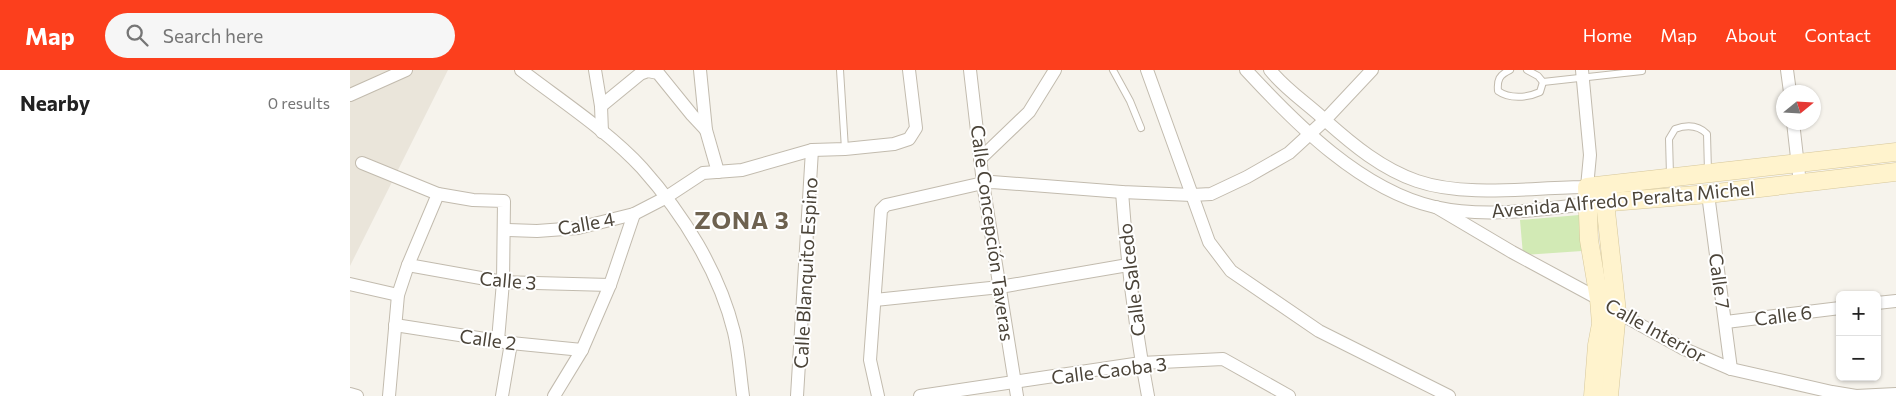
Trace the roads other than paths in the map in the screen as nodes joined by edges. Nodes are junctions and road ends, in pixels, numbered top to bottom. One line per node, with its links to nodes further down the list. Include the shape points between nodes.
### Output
1 (406, 70): 21 (street)
2 (521, 70): 27 (street)
3 (595, 70): 22 (street)
4 (700, 70): 25 (street)
5 (840, 70): 29 (lane)
6 (909, 70): 29 (street, Calle 4, via 916,128 909,139 894,144)
7 (970, 70): 32 (street, Calle Concepción Taveras)
8 (1055, 70): 32 (street, via 1029,112)
9 (1113, 70): 24 (lane)
10 (1147, 70): 44 (street)
11 (1246, 70): 28 (street, Avenida Alfredo Peralta Michel)
12 (1270, 70): 23 (street, Avenida Alfredo Peralta Michel, via 1280,83)
13 (1372, 70): 23 (street)
14 (1510, 70): 19 (lane, via 1502,74 1497,83 1498,91 1504,96 1536,94)
15 (1527, 70): 19 (lane)
16 (1787, 70): 20 (street)
17 (1642, 71): 18 (lane)
18 (1582, 74): 19 (lane); 45 (street)
19 (1543, 82)
20 (1789, 85)
21 (350, 96)
22 (601, 106): 25 (street, via 640,74 648,71 658,73); 27 (street)
23 (1325, 120): 28 (street); 45 (street, Avenida Alfredo Peralta Michel, via 1364,153 1390,170 1417,181 1444,188)
24 (1140, 128)
25 (706, 130): 35 (street)
26 (1794, 130): 34 (street)
27 (602, 132): 46 (street, via 641,168)
28 (1311, 133): 44 (street, via 1289,153 1247,177 1211,194); 47 (street, Avenida Alfredo Peralta Michel, via 1355,170 1389,189)
29 (845, 149): 30 (street, Calle 4)
30 (812, 150): 35 (street, Calle 4, via 742,170); 78 (street, Calle Blanquito Espino)
31 (1896, 152): 34 (main road, Avenida Alfredo Peralta Michel)
32 (980, 159): 39 (street, Calle Concepción Taveras)
33 (362, 163): 42 (street)
34 (1797, 163): 37 (main road, Avenida Alfredo Peralta Michel); 40 (street)
35 (718, 172): 46 (street, Calle 4, via 703,173)
36 (1896, 172): 40 (main road, Avenida Alfredo Peralta Michel)
37 (1708, 173): 38 (main road, Avenida Alfredo Peralta Michel); 38 (lane, via 1706,134 1693,127 1678,128 1669,139)
38 (1670, 178): 45 (main road, Avenida Alfredo Peralta Michel)
39 (983, 182): 41 (street); 55 (street, Calle Concepción Taveras); 58 (street, via 883,207)
40 (1800, 184): 43 (main road, Avenida Alfredo Peralta Michel)
41 (1122, 192): 44 (street); 51 (street, Calle Salcedo)
42 (438, 194): 49 (street, via 504,201); 50 (street)
43 (1708, 194): 45 (main road, Avenida Alfredo Peralta Michel); 63 (street, Calle 7)
44 (1192, 195): 84 (street, via 1209,242 1231,272 1319,330)
45 (1596, 195): 47 (street, Avenida Alfredo Peralta Michel, via 1502,211); 57 (main road, via 1589,240); 62 (main road)
46 (665, 198): 48 (street, Calle 4); 77 (street, via 685,222 722,296 734,332)
47 (1436, 207): 57 (street, Calle Interior)
48 (634, 214): 49 (street, Calle 4, via 578,228); 54 (street)
49 (504, 230): 52 (street)
50 (408, 265): 52 (street, Calle 3); 56 (street)
51 (1128, 265): 55 (street); 68 (street, Calle Salcedo)
52 (503, 282): 54 (street, Calle 3); 65 (street)
53 (350, 284): 56 (street)
54 (610, 285): 67 (street)
55 (1000, 287): 58 (street); 70 (street, Calle Concepción Taveras)
56 (398, 295): 64 (street)
57 (1599, 299): 62 (street, Calle Interior); 85 (main road, via 1601,324)
58 (875, 300): 79 (street, via 870,360)
59 (1896, 301): 60 (street)
60 (1881, 303)
61 (1836, 308): 63 (street, Calle 6)
62 (1617, 312): 69 (street, Calle Interior, via 1682,348); 86 (main road)
63 (1726, 322): 69 (street, Calle 7)
64 (395, 325): 65 (street, Calle 2); 74 (street)
65 (498, 340): 66 (street, Calle 2)
66 (511, 343): 67 (street, Calle 2); 75 (street)
67 (582, 350): 76 (street)
68 (1141, 363): 70 (street, Calle Caoba 3); 82 (street, Calle Salcedo); 83 (street, Calle Caoba 3, via 1223,359)
69 (1731, 369): 72 (street, Calle Interior, via 1856,396)
70 (1015, 382): 80 (street, Calle Caoba 3); 81 (street, Calle Concepción Taveras)
71 (350, 394): 73 (street)
72 (1896, 394)
73 (357, 396)
74 (388, 396)
75 (502, 396)
76 (554, 396)
77 (743, 396)
78 (797, 396)
79 (878, 396)
80 (920, 396)
81 (1017, 396)
82 (1148, 396)
83 (1289, 396)
84 (1449, 396)
85 (1593, 396)
86 (1609, 396)

